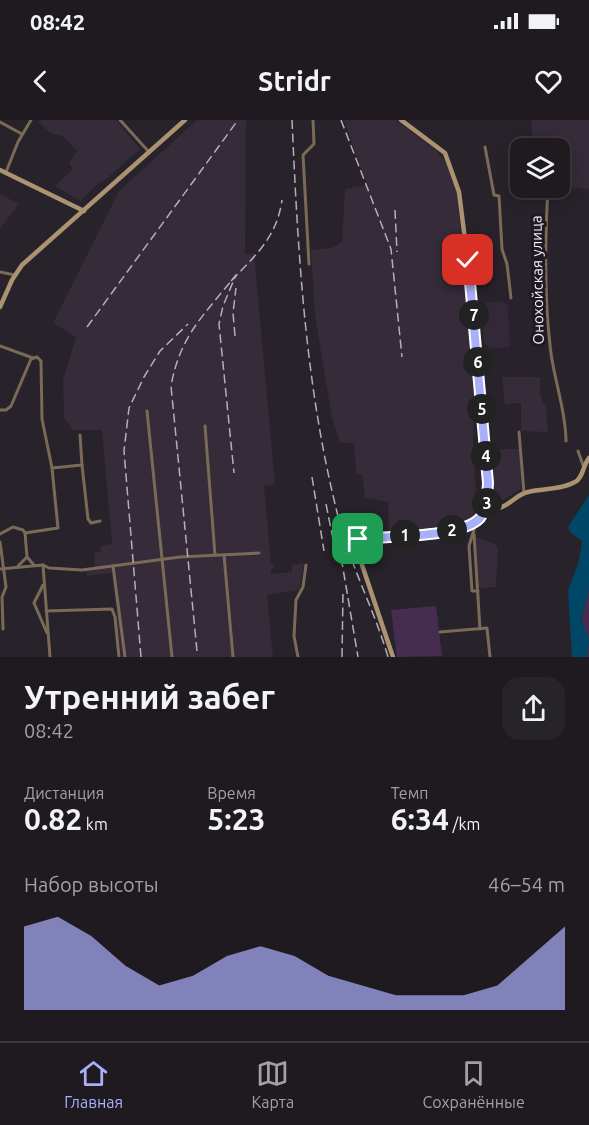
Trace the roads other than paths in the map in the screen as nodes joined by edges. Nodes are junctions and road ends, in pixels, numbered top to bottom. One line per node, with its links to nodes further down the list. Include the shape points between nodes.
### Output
1 (31, 120): 7 (street)
2 (120, 120): 9 (street)
3 (185, 120): 9 (street)
4 (313, 120): 13 (street, via 314,144 303,155)
5 (401, 120): 33 (street, via 445,153 459,192 488,483)
6 (0, 122): 7 (street)
7 (23, 135): 10 (street)
8 (485, 147): 16 (street, via 490,183 494,195 499,196 502,249)
9 (149, 152): 12 (street)
10 (2, 171): 12 (street)
11 (547, 198): 26 (street, Онохойская улица, via 547,324)
12 (84, 211): 15 (street)
13 (309, 264)
14 (0, 272): 15 (street)
15 (15, 275): 17 (street)
16 (511, 298)
17 (1, 302): 18 (street)
18 (0, 307)
19 (0, 346): 20 (street)
20 (33, 358): 21 (street, via 11,406); 31 (street, via 41,362 41,410)
21 (0, 410)
22 (147, 411): 44 (street)
23 (205, 426): 41 (street)
24 (519, 432): 32 (street)
25 (80, 435): 29 (street)
26 (566, 441)
27 (578, 452): 30 (street)
28 (589, 458): 30 (street)
29 (82, 465): 31 (street); 35 (street, via 88,519 91,523)
30 (583, 465): 32 (street, via 581,477 575,482)
31 (52, 468): 36 (street, via 58,528)
32 (524, 493): 33 (street, via 502,508)
33 (485, 509): 34 (street)
34 (477, 520): 55 (street, via 474,534); 64 (street, via 453,530 358,539 357,550)
35 (100, 522)
36 (25, 533): 37 (street, via 16,527); 43 (street)
37 (0, 534)
38 (0, 542): 39 (street)
39 (0, 548): 50 (street)
40 (259, 553): 42 (street)
41 (215, 555): 42 (street); 44 (street)
42 (224, 555): 62 (street)
43 (27, 556): 47 (street); 49 (street)
44 (164, 560): 48 (street); 61 (street)
45 (43, 565): 47 (street); 48 (street, via 64,570); 51 (street)
46 (306, 565): 63 (street, via 303,587 296,600 294,636)
47 (34, 566): 49 (street)
48 (113, 566): 60 (street)
49 (18, 567): 50 (street)
50 (1, 569): 52 (street, via 6,587)
51 (44, 584): 53 (street); 57 (street, via 34,603)
52 (1, 596): 54 (street)
53 (46, 610): 57 (street); 59 (street, via 112,609)
54 (3, 629)
55 (480, 629): 56 (street); 65 (street, via 487,628)
56 (440, 632)
57 (48, 635): 58 (street)
58 (50, 657)
59 (119, 657)
60 (125, 657)
61 (172, 657)
62 (233, 657)
63 (298, 657)
64 (393, 657)
65 (490, 657)

